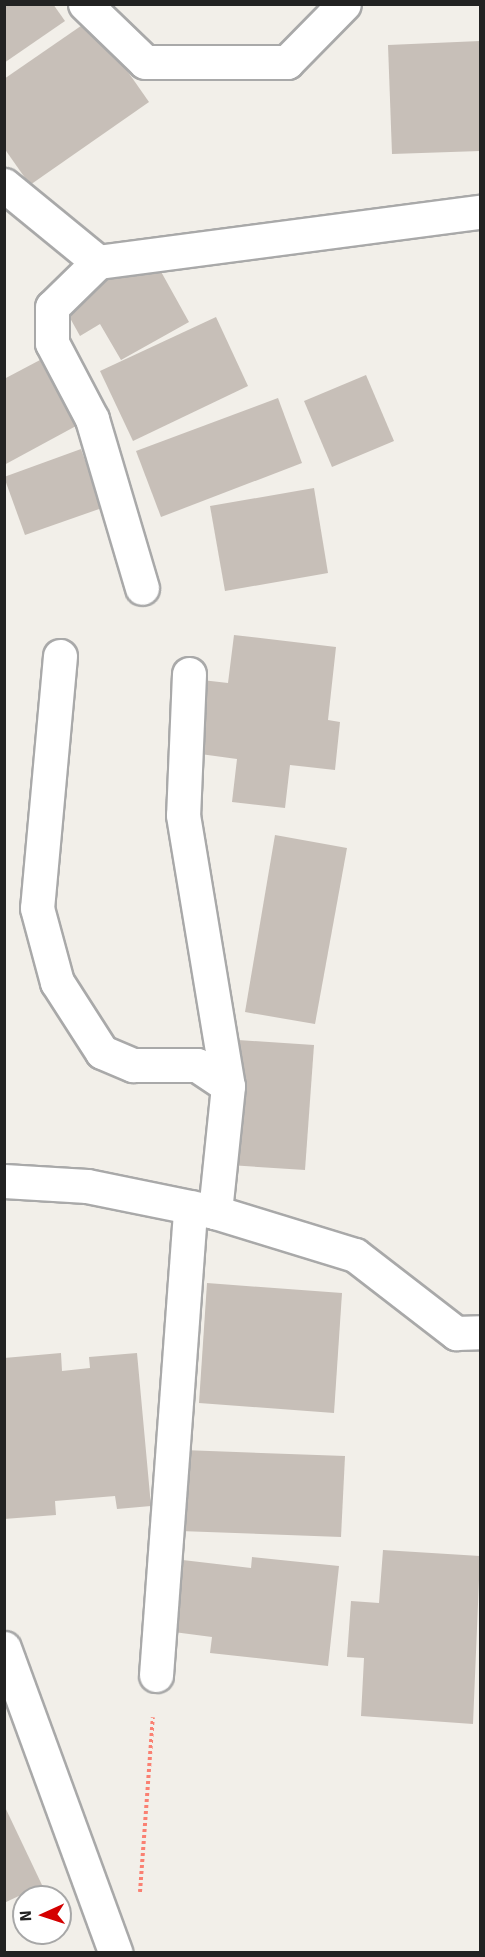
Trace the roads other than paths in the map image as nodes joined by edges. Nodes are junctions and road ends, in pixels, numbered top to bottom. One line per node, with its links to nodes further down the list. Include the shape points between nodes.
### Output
1 (85, 4): 2 (street, via 145,62 287,62)
2 (344, 4)
3 (4, 185): 5 (street)
4 (480, 212): 5 (street)
5 (98, 262): 6 (street, via 52,307 52,343 92,419)
6 (142, 588)
7 (60, 656): 9 (street, via 37,908 57,982 102,1052 133,1065 196,1065)
8 (189, 674): 9 (street, via 183,815)
9 (228, 1086): 11 (street)
10 (4, 1181): 11 (street, via 87,1186)
11 (202, 1210): 12 (street, via 355,1255 456,1333); 14 (street)
12 (480, 1332)
13 (4, 1648): 15 (street)
14 (156, 1675)
15 (115, 1953)

